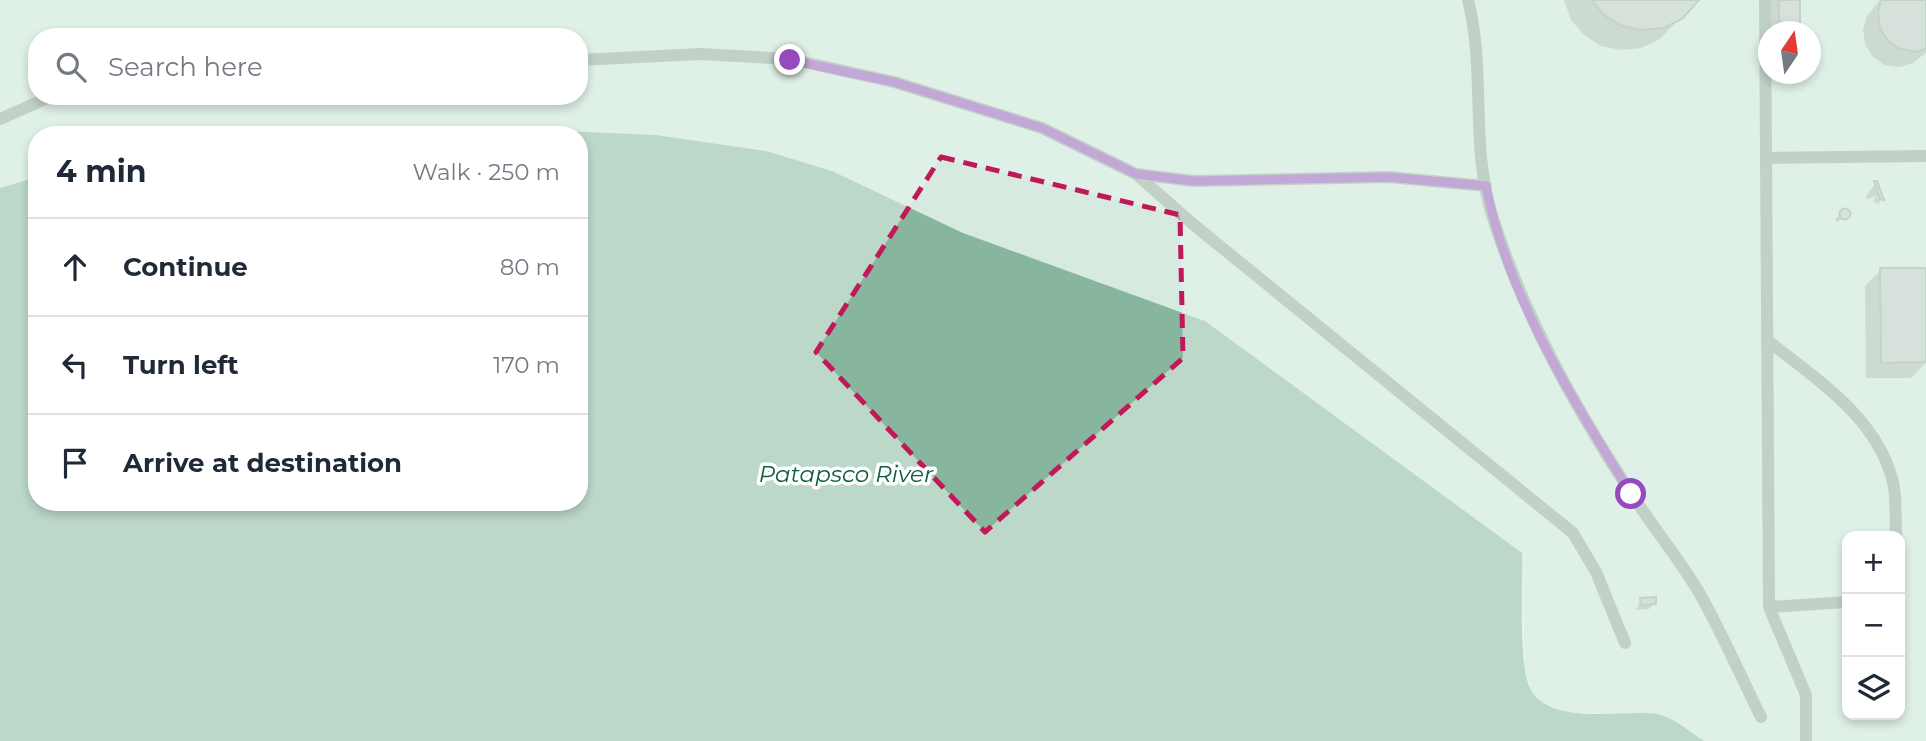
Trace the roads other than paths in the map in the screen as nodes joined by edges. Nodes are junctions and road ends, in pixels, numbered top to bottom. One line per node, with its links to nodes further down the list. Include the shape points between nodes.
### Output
1 (1468, 0): 9 (lane, via 1476,33)
2 (1765, 0): 7 (lane)
3 (588, 60): 8 (lane, via 700,54 790,60 894,82 1042,128)
4 (32, 105): 5 (lane)
5 (0, 119)
6 (1926, 156): 7 (lane)
7 (1766, 158): 10 (lane)
8 (1136, 174): 9 (lane, via 1194,181 1388,177); 14 (lane, via 1573,533 1596,572)
9 (1486, 186): 15 (lane, via 1511,272 1567,390 1697,590)
10 (1767, 340): 11 (lane, via 1847,405 1878,442 1894,484); 13 (lane)
11 (1896, 531)
12 (1842, 602): 13 (lane)
13 (1769, 607): 16 (lane, via 1806,695)
14 (1625, 643)
15 (1761, 717)
16 (1806, 741)

